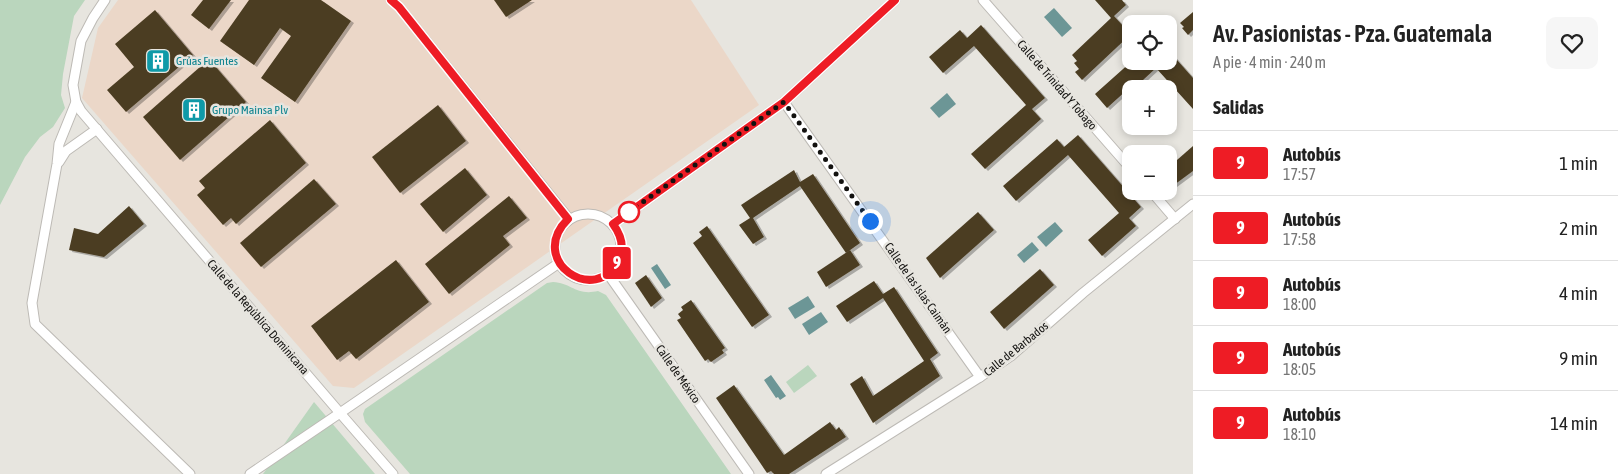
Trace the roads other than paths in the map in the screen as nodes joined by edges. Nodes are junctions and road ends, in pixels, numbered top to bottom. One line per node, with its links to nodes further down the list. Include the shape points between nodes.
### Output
1 (105, 0): 5 (street, via 81,41 74,85)
2 (391, 0): 12 (street)
3 (895, 0): 6 (street)
4 (983, 0): 8 (street, Calle de Trinidad Y Tobago)
5 (76, 102): 7 (street, Calle de la República Dominicana); 9 (street, via 60,144)
6 (784, 102): 14 (street); 17 (street, Calle de las Islas Caimán)
7 (96, 129): 9 (street, via 66,151); 18 (street, Calle de la República Dominicana)
8 (1122, 159)
9 (58, 164): 19 (street, via 32,303 35,324)
10 (1159, 200): 13 (street)
11 (1193, 204): 13 (street, Calle de Barbados)
12 (568, 219): 14 (street, via 577,214 597,214); 15 (street, via 557,234 555,254)
13 (1175, 219): 17 (street, Calle de Barbados, via 1011,356)
14 (613, 224): 16 (street, via 620,234 621,250 616,266)
15 (558, 263): 16 (street, via 566,272 580,279 597,279); 18 (street)
16 (608, 274): 22 (street, Calle de México)
17 (980, 378): 23 (street, Calle de Barbados)
18 (340, 413): 20 (street); 21 (street, Calle de la República Dominicana)
19 (190, 474)
20 (250, 474)
21 (393, 474)
22 (749, 474)
23 (826, 474)

